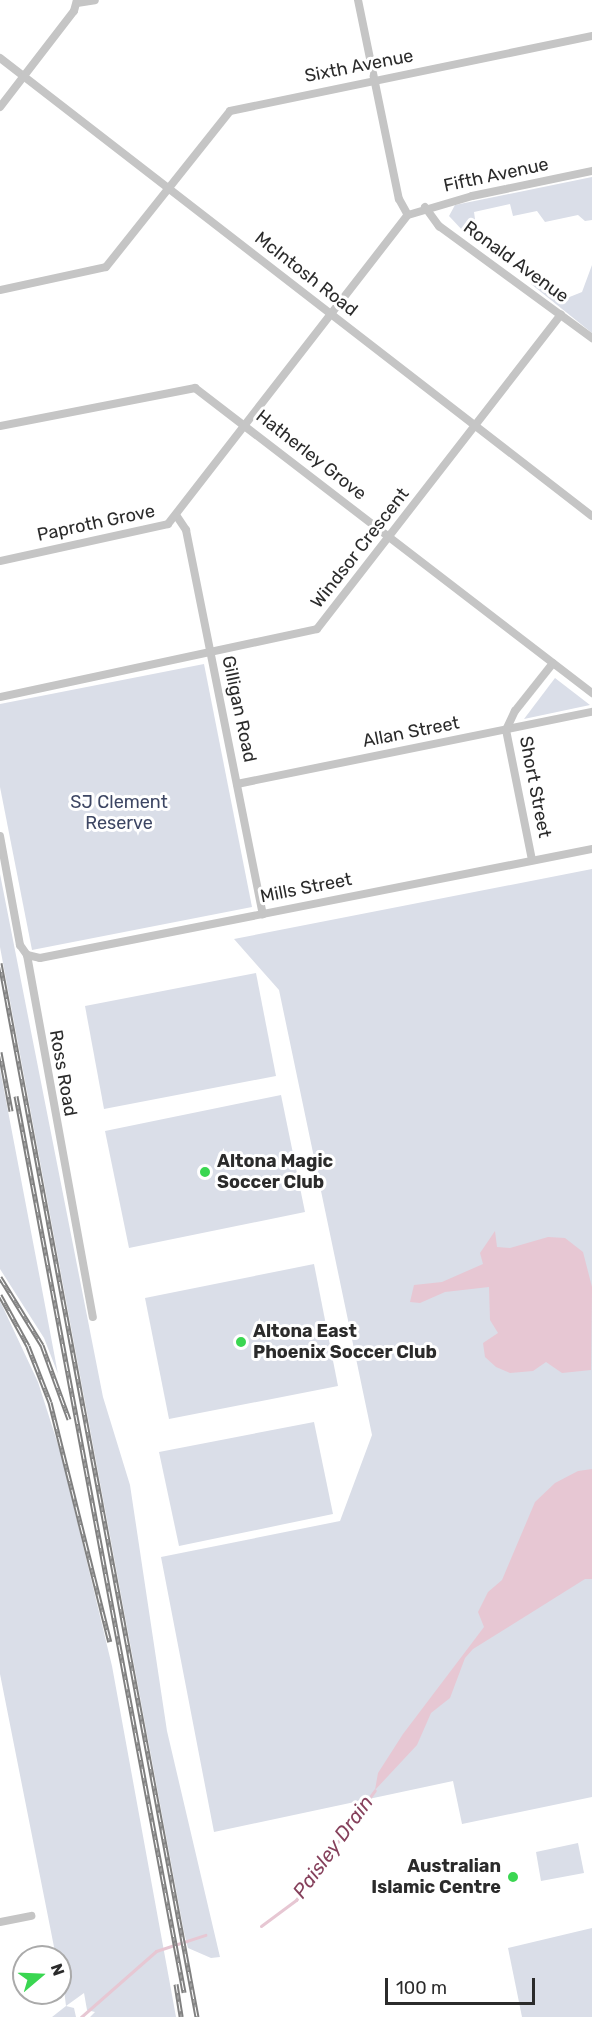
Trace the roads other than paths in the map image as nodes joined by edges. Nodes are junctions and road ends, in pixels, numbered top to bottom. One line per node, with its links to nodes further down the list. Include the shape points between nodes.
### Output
1 (95, 0): 3 (street)
2 (358, 0): 7 (street)
3 (77, 2): 6 (street)
4 (592, 36): 7 (street, Sixth Avenue)
5 (0, 58): 6 (street, McIntosh Road)
6 (24, 76): 8 (street); 10 (street, McIntosh Road)
7 (374, 80): 10 (street, Sixth Avenue, via 230,111); 12 (street, via 399,199)
8 (0, 107)
9 (592, 171): 11 (street, Fifth Avenue)
10 (168, 188): 13 (street, Sixth Avenue, via 106,267); 14 (street, McIntosh Road)
11 (424, 207): 12 (street, Fifth Avenue); 15 (street, Ronald Avenue, via 439,226)
12 (408, 215): 14 (street, Paproth Grove)
13 (0, 291)
14 (331, 315): 17 (street, Paproth Grove); 19 (street, McIntosh Road)
15 (561, 315): 16 (street, Ronald Avenue); 19 (street, Windsor Crescent)
16 (592, 338)
17 (245, 425): 18 (street, Hatherley Grove, via 203,392 189,388); 20 (street, Paproth Grove); 22 (street, Hatherley Grove)
18 (0, 426)
19 (475, 426): 21 (street, McIntosh Road); 22 (street, Windsor Crescent)
20 (176, 515): 23 (street, Paproth Grove, via 162,528); 24 (street, Gilligan Road, via 186,530)
21 (592, 516)
22 (390, 536): 24 (street, Windsor Crescent, via 317,629); 25 (street, Hatherley Grove)
23 (0, 561)
24 (210, 654): 27 (street, Windsor Crescent); 30 (street, Gilligan Road)
25 (553, 663): 26 (street, Hatherley Grove); 29 (street, Short Street, via 515,711)
26 (592, 693)
27 (0, 696)
28 (592, 712): 29 (street, Allan Street)
29 (506, 730): 30 (street, Allan Street); 33 (street, Short Street)
30 (237, 784): 34 (street, Gilligan Road)
31 (0, 836): 35 (street, Ross Road, via 20,945)
32 (592, 849): 33 (street, Mills Street)
33 (532, 860): 34 (street, Mills Street)
34 (263, 914): 35 (street, Mills Street, via 40,958)
35 (27, 955): 36 (street, Ross Road)
36 (93, 1317)
37 (31, 1916): 38 (street)
38 (0, 1922)

